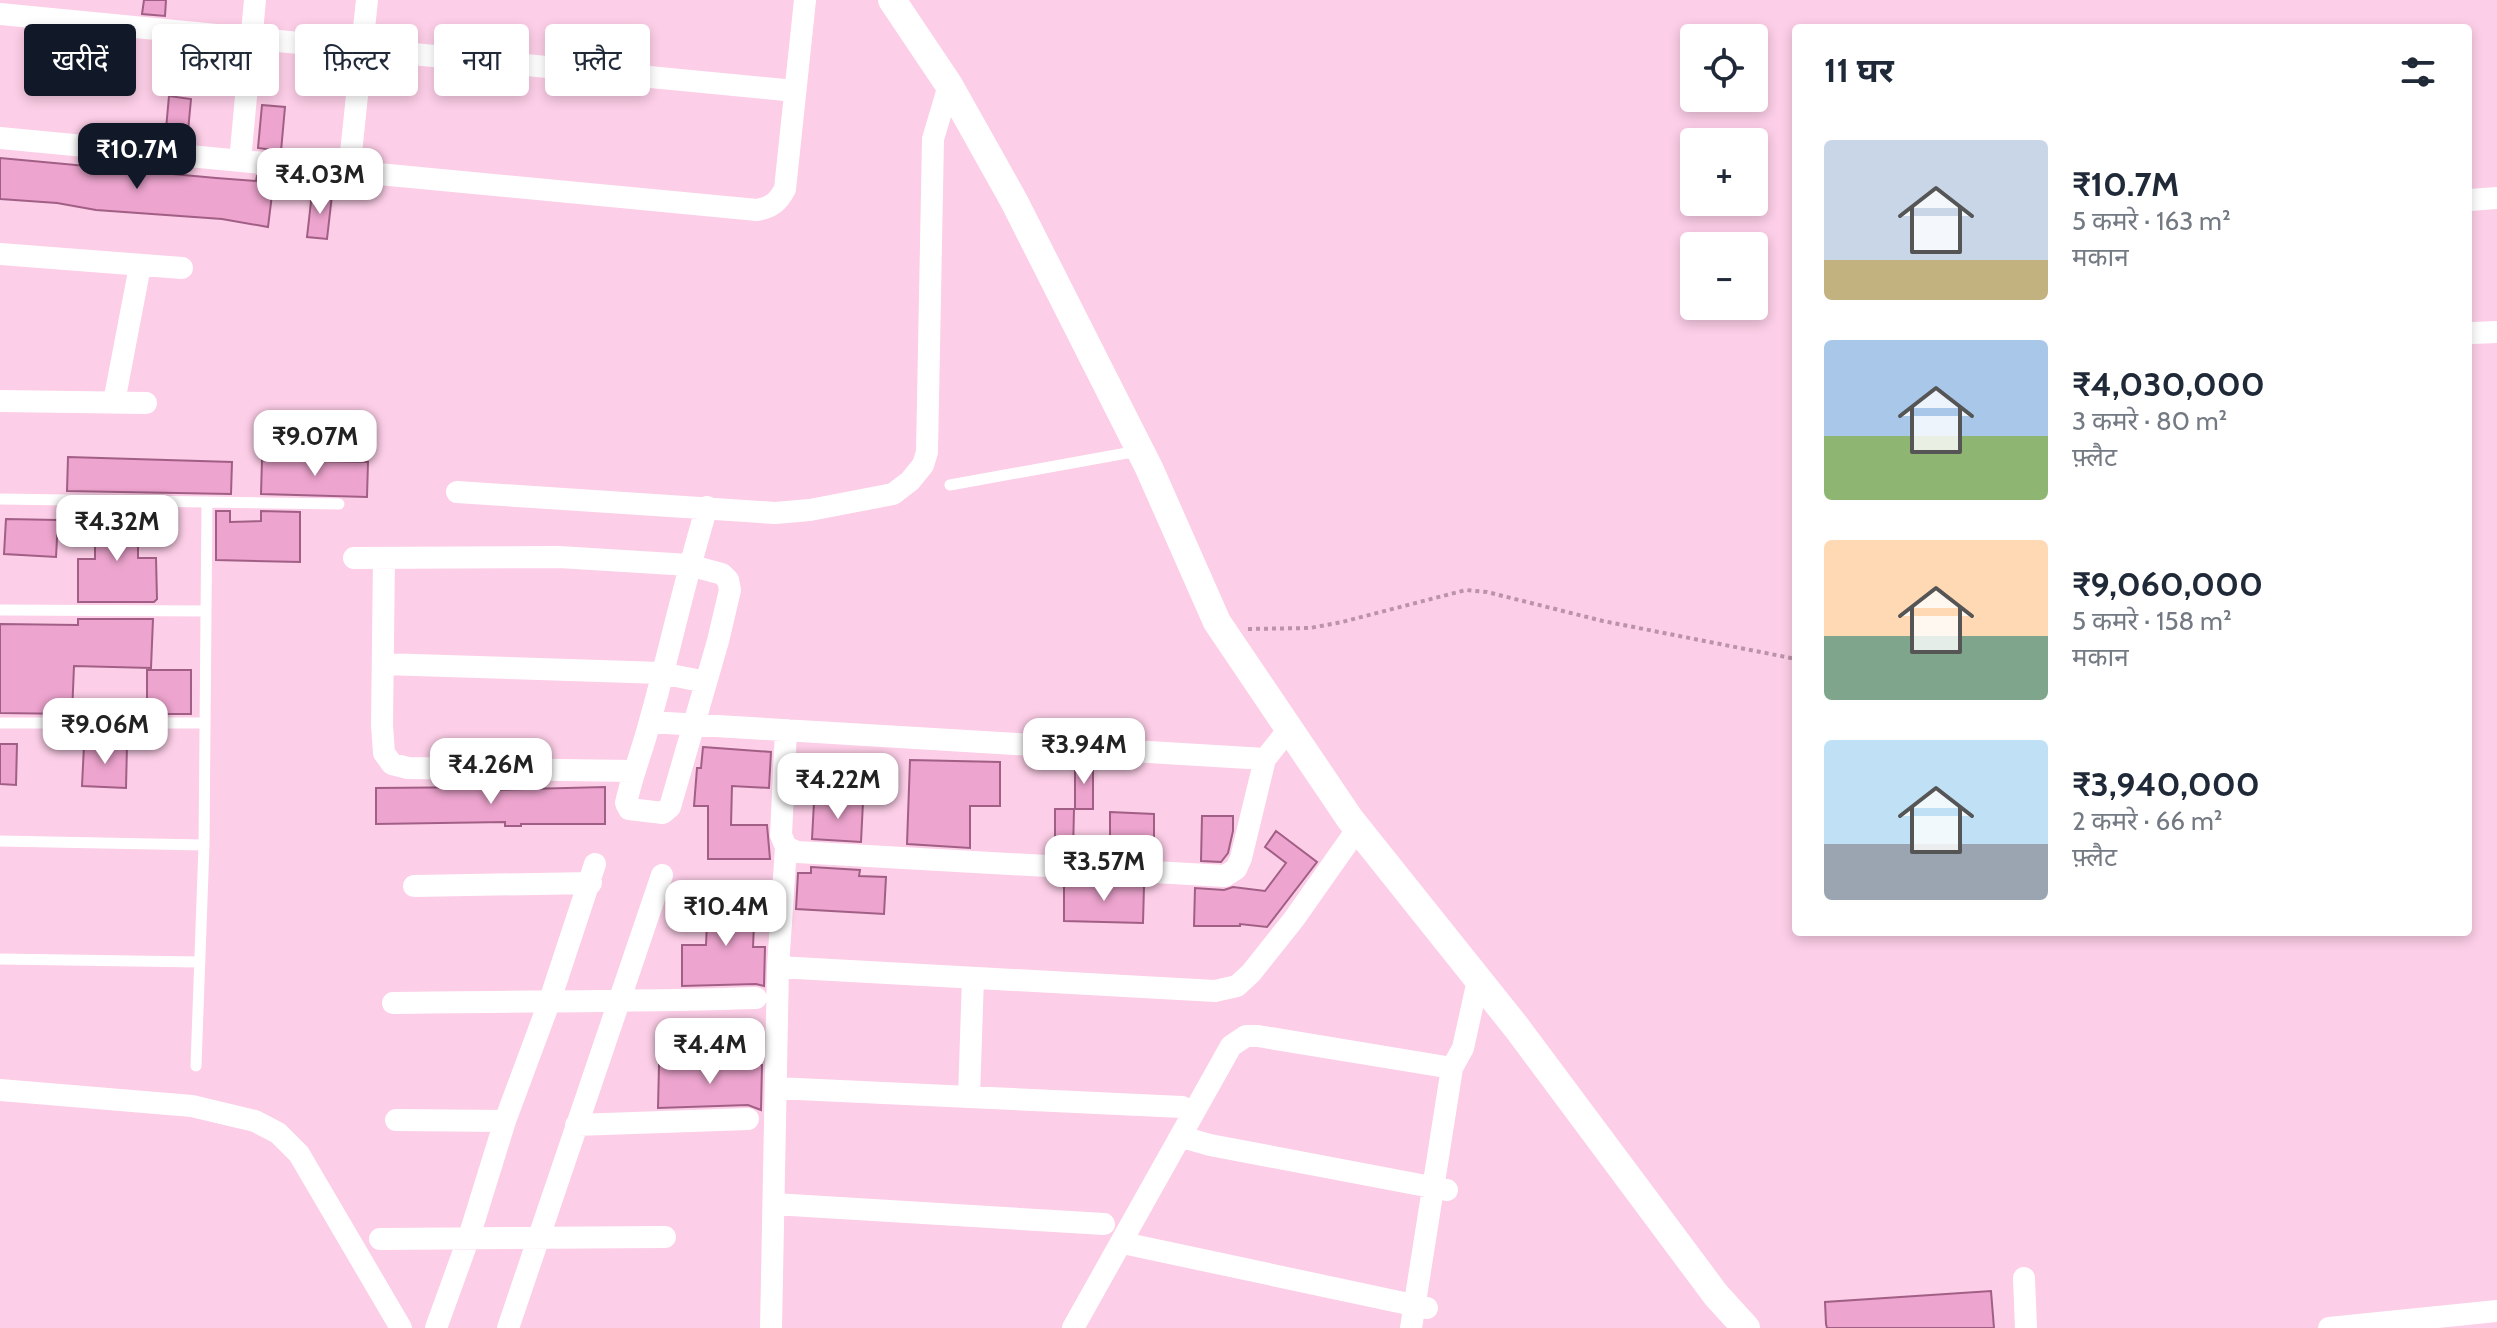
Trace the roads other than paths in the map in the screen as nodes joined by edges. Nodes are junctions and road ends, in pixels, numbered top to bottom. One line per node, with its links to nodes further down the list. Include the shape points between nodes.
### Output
1 (255, 0): 6 (street)
2 (367, 0): 7 (street)
3 (805, 0): 11 (street)
4 (892, 0): 10 (street)
5 (0, 14): 8 (street)
6 (253, 24)
7 (365, 24)
8 (152, 29)
9 (418, 54): 11 (street)
10 (949, 85): 27 (street, via 1014,201); 33 (street, via 933,139 928,438 923,465 893,494 836,507 775,513)
11 (795, 91): 16 (street, via 785,189 769,208)
12 (246, 96): 15 (street)
13 (357, 96): 16 (street)
14 (0, 138): 15 (street)
15 (240, 161): 16 (street)
16 (349, 172)
17 (2497, 198): 18 (street)
18 (2472, 200)
19 (0, 254): 20 (street)
20 (140, 266): 21 (street); 25 (street)
21 (182, 268)
22 (2497, 332): 23 (street)
23 (2472, 333)
24 (0, 401): 25 (street)
25 (114, 402): 26 (street)
26 (146, 403)
27 (1139, 451): 28 (lane); 46 (street, via 1222,630)
28 (950, 485)
29 (457, 492): 33 (street)
30 (0, 499): 31 (lane)
31 (207, 502): 32 (lane); 38 (lane)
32 (339, 504)
33 (707, 507): 36 (street)
34 (354, 558): 35 (street)
35 (384, 558): 36 (street, via 559,557); 39 (street)
36 (689, 565): 40 (street); 41 (street, via 722,574 730,590)
37 (0, 610): 38 (lane)
38 (206, 611): 44 (lane)
39 (383, 664): 40 (street); 49 (street, via 384,753 392,764)
40 (661, 673): 41 (street); 42 (street)
41 (706, 682): 45 (street)
42 (650, 722): 45 (street); 49 (street)
43 (0, 723): 44 (lane)
44 (205, 723): 52 (lane)
45 (694, 727): 47 (street); 49 (street, via 667,811 626,807)
46 (1289, 729): 48 (street); 50 (street)
47 (786, 730): 48 (street); 53 (street, via 781,835)
48 (1265, 759): 53 (street, via 1241,858 1225,876 797,852)
49 (633, 771)
50 (1358, 828): 59 (street, via 1294,919 1237,986 1215,991); 60 (street)
51 (0, 841): 52 (lane)
52 (204, 845): 57 (lane)
53 (786, 847): 58 (street)
54 (662, 875): 64 (street)
55 (414, 886): 62 (street, via 593,873)
56 (0, 959): 57 (lane)
57 (200, 962): 66 (lane)
58 (778, 967): 59 (street); 68 (street)
59 (973, 978): 70 (street)
60 (1478, 980): 65 (street); 94 (street)
61 (756, 998): 64 (street)
62 (550, 1000): 63 (street); 64 (street); 74 (street)
63 (393, 1003)
64 (617, 1003): 75 (street)
65 (1463, 1048): 67 (street); 77 (street, via 1466,1072)
66 (196, 1066)
67 (1452, 1068): 76 (street, via 1246,1036 1231,1046); 77 (street)
68 (776, 1088): 70 (street); 78 (street)
69 (0, 1090): 88 (street, via 192,1106 255,1121 278,1133 299,1154)
70 (969, 1097): 71 (street)
71 (1182, 1107)
72 (748, 1119): 75 (street)
73 (396, 1120): 74 (street)
74 (505, 1121): 80 (street)
75 (576, 1125): 83 (street)
76 (1182, 1137): 77 (street); 84 (street)
77 (1441, 1189): 87 (street)
78 (774, 1204): 79 (street); 91 (street)
79 (1104, 1224)
80 (469, 1237): 82 (street); 83 (street); 89 (street)
81 (665, 1237): 83 (street)
82 (380, 1239)
83 (538, 1239): 90 (street)
84 (1123, 1243): 87 (street); 92 (street)
85 (2024, 1278): 95 (street)
86 (2497, 1311): 96 (street)
87 (1424, 1314): 93 (street)
88 (401, 1328)
89 (436, 1328)
90 (508, 1328)
91 (771, 1328)
92 (1073, 1328)
93 (1411, 1328)
94 (1746, 1328)
95 (2026, 1328)
96 (2329, 1328)

